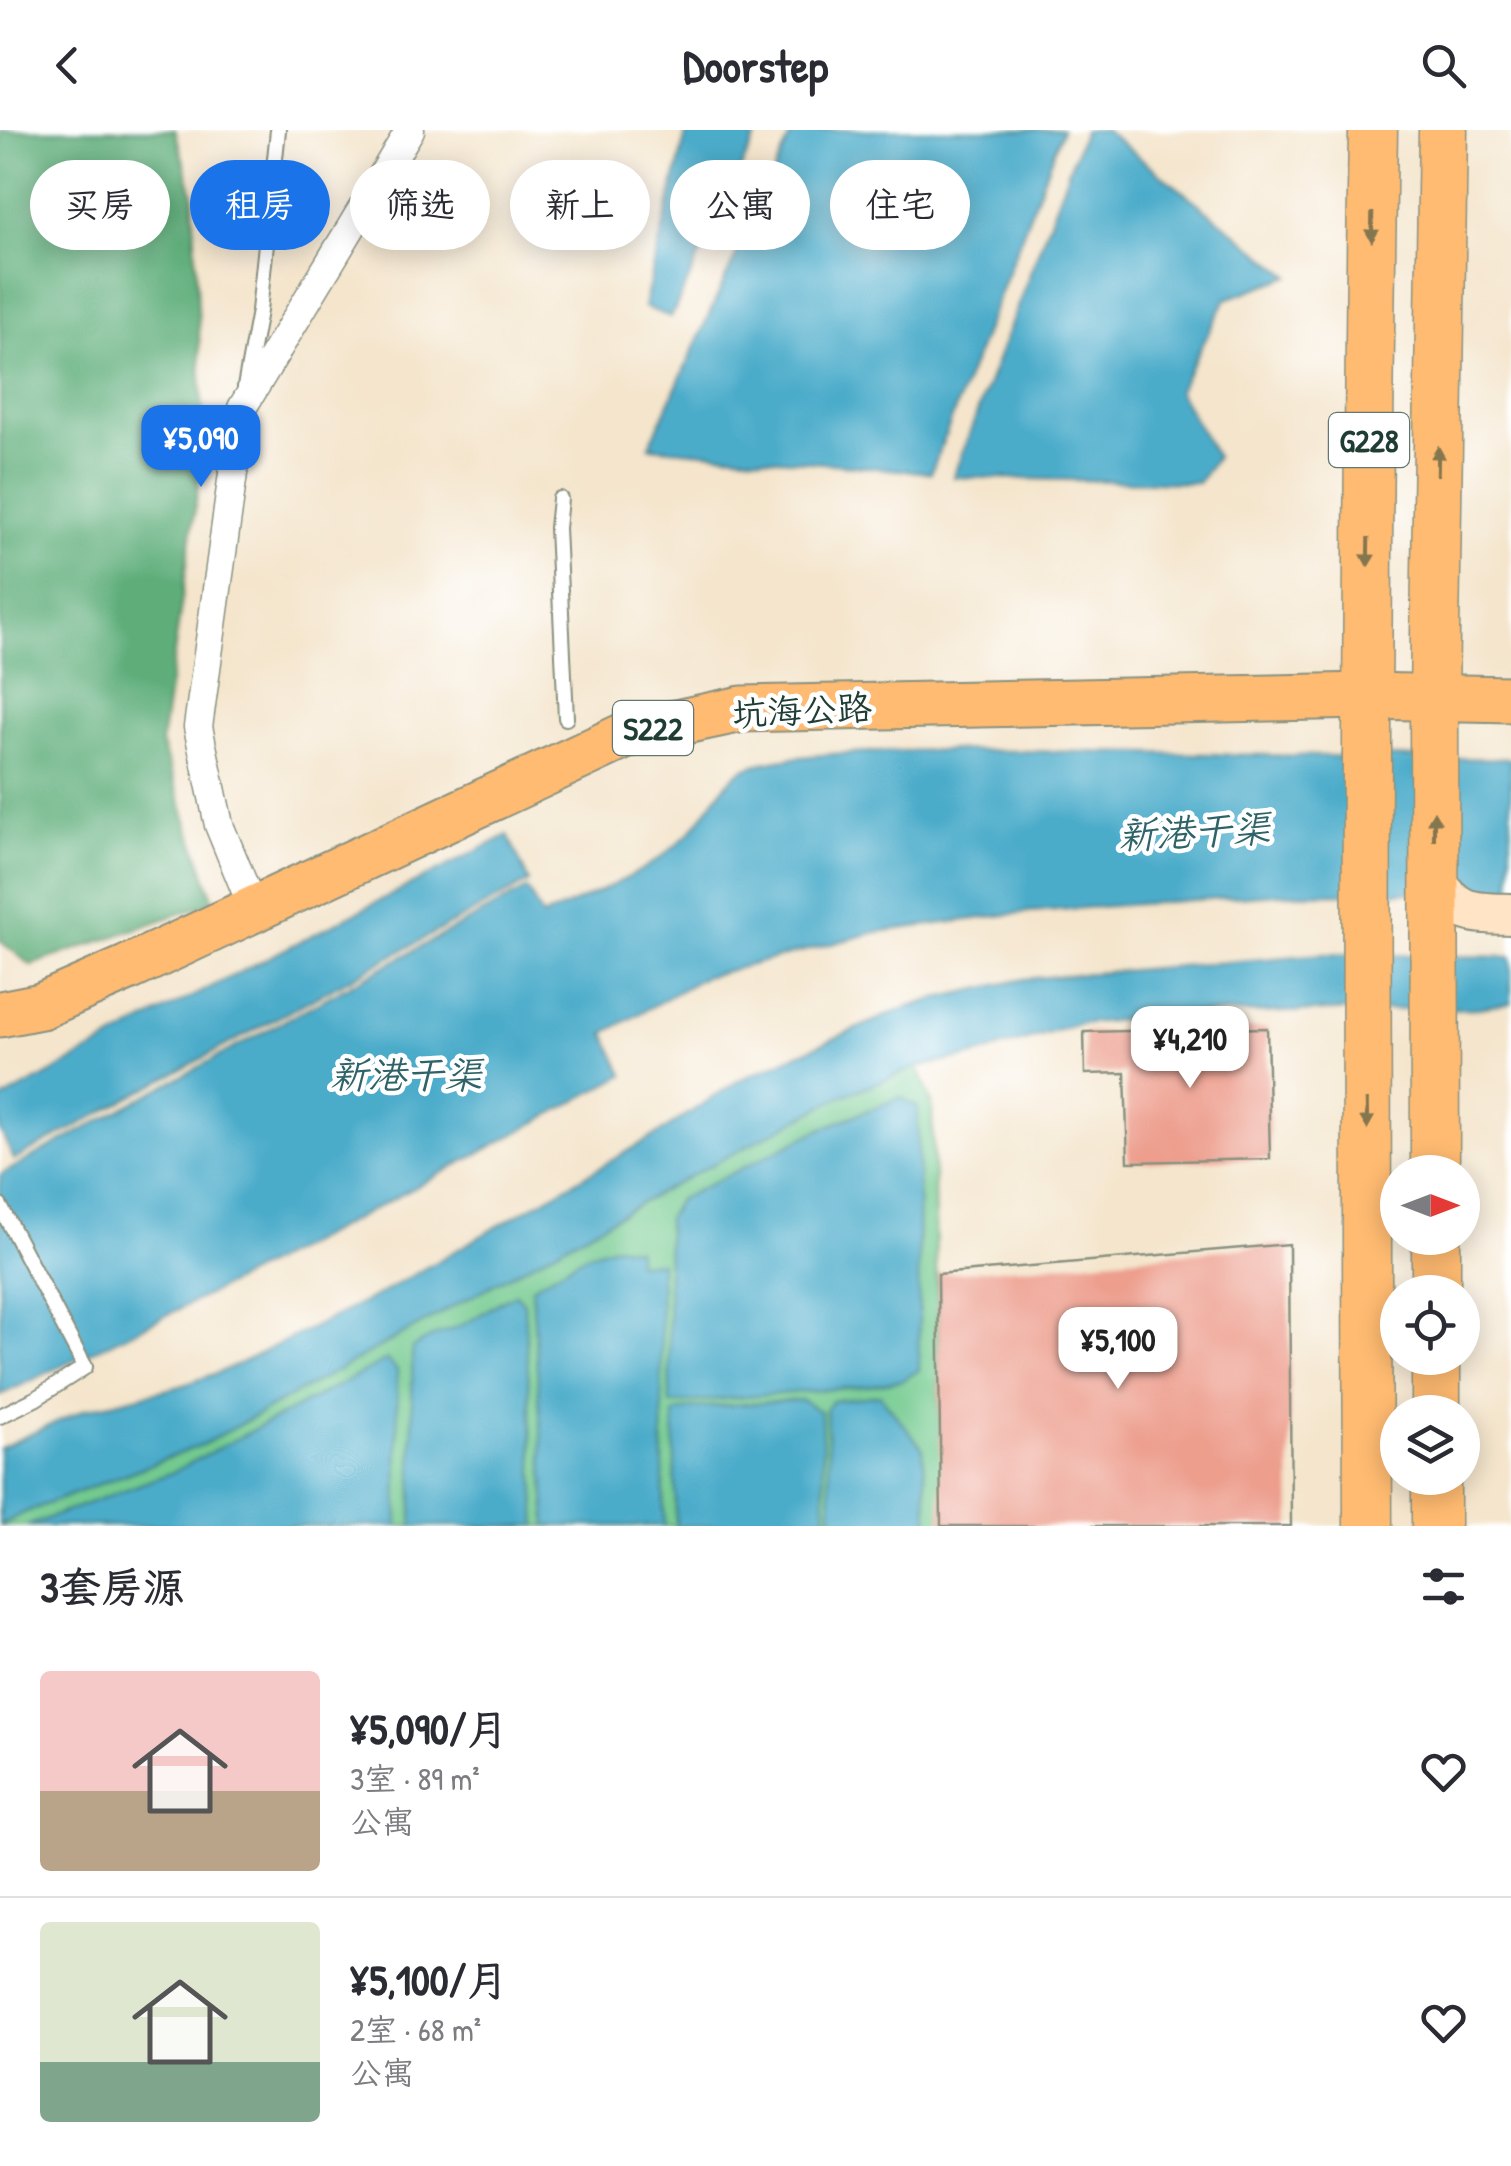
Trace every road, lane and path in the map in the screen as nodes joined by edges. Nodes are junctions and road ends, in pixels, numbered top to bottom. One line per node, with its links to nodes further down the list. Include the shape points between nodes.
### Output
1 (278, 130): 5 (lane)
2 (410, 130): 5 (street)
3 (1373, 130): 7 (highway, G228, one-way to 7)
4 (1443, 130): 9 (highway, G228, one-way to 4)
5 (242, 408): 11 (street, via 198,727 218,826)
6 (560, 499): 10 (lane)
7 (1366, 696): 9 (main road, S222); 13 (main road, 坑海公路 / S222, via 742,709 633,732 128,968 41,1006); 18 (highway, G228, one-way to 18)
8 (1511, 699): 9 (main road, S222)
9 (1434, 715): 12 (highway, G228, one-way to 9)
10 (566, 718)
11 (246, 891)
12 (1458, 914): 14 (highway, via 1434,1017)
13 (0, 1014)
14 (1436, 1155)
15 (0, 1206): 16 (lane, via 86,1366)
16 (0, 1416)
17 (1436, 1495): 19 (highway)
18 (1368, 1526)
19 (1436, 1526)

